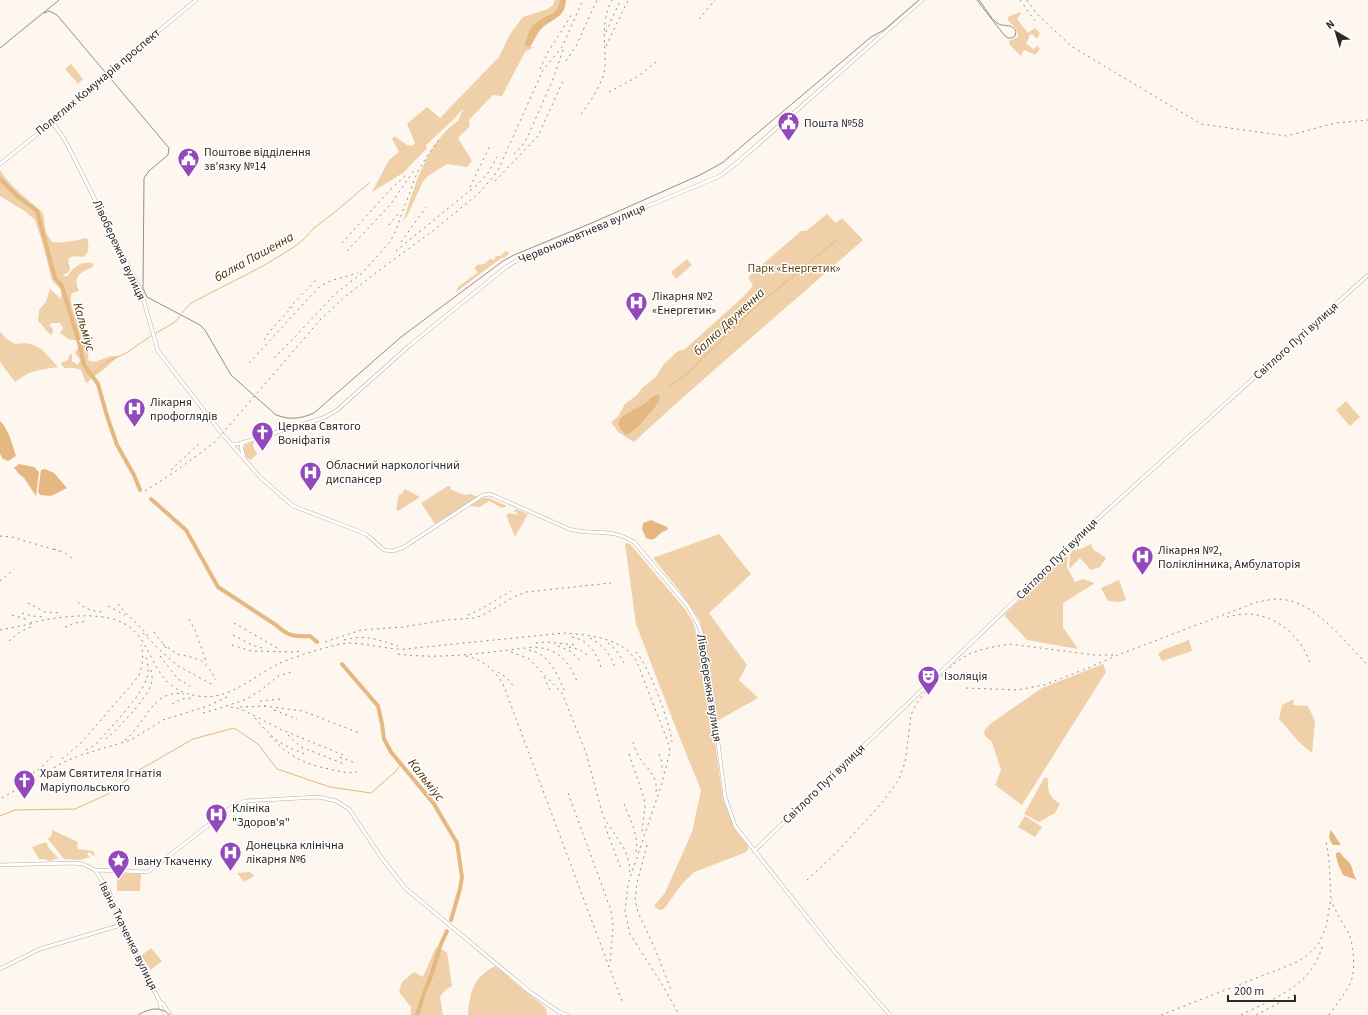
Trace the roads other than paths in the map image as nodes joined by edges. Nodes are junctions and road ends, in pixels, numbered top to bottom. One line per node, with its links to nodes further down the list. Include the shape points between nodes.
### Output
1 (196, 0): 3 (main road, Полеглих Комунарів проспект)
2 (922, 0): 6 (main road, Червоножовтнева вулиця, via 720,176 516,261 409,346 336,411 322,418)
3 (52, 122): 4 (main road, Полеглих Комунарів проспект); 7 (main road, Лівобережна вулиця, via 69,148 141,291 158,351)
4 (0, 164)
5 (1368, 275): 9 (main road, Світлого Путі вулиця, via 1093,523)
6 (244, 442): 7 (main road, Червоножовтнева вулиця); 8 (main road, via 241,451)
7 (230, 443): 8 (main road, Лівобережна вулиця)
8 (245, 461): 9 (main road, Лівобережна вулиця, via 293,506 366,534 388,551 404,547 485,494 577,532 614,533 634,542 688,606 698,624 708,665 725,796 735,826)
9 (754, 851): 18 (main road, Лівобережна вулиця, via 834,951)
10 (0, 865): 11 (main road, Івана Ткаченка вулиця, via 73,863 83,864)
11 (95, 870): 12 (main road, Івана Ткаченка вулиця, via 109,891); 17 (main road, via 148,872 233,806 245,801 319,797 336,801 349,809 405,888 530,992)
12 (121, 925): 13 (main road, via 40,949); 14 (main road, Івана Ткаченка вулиця)
13 (0, 969)
14 (160, 1002): 15 (main road, Івана Ткаченка вулиця); 16 (main road, Івана Ткаченка вулиця)
15 (166, 1015)
16 (170, 1015)
17 (567, 1015)
18 (890, 1015)

